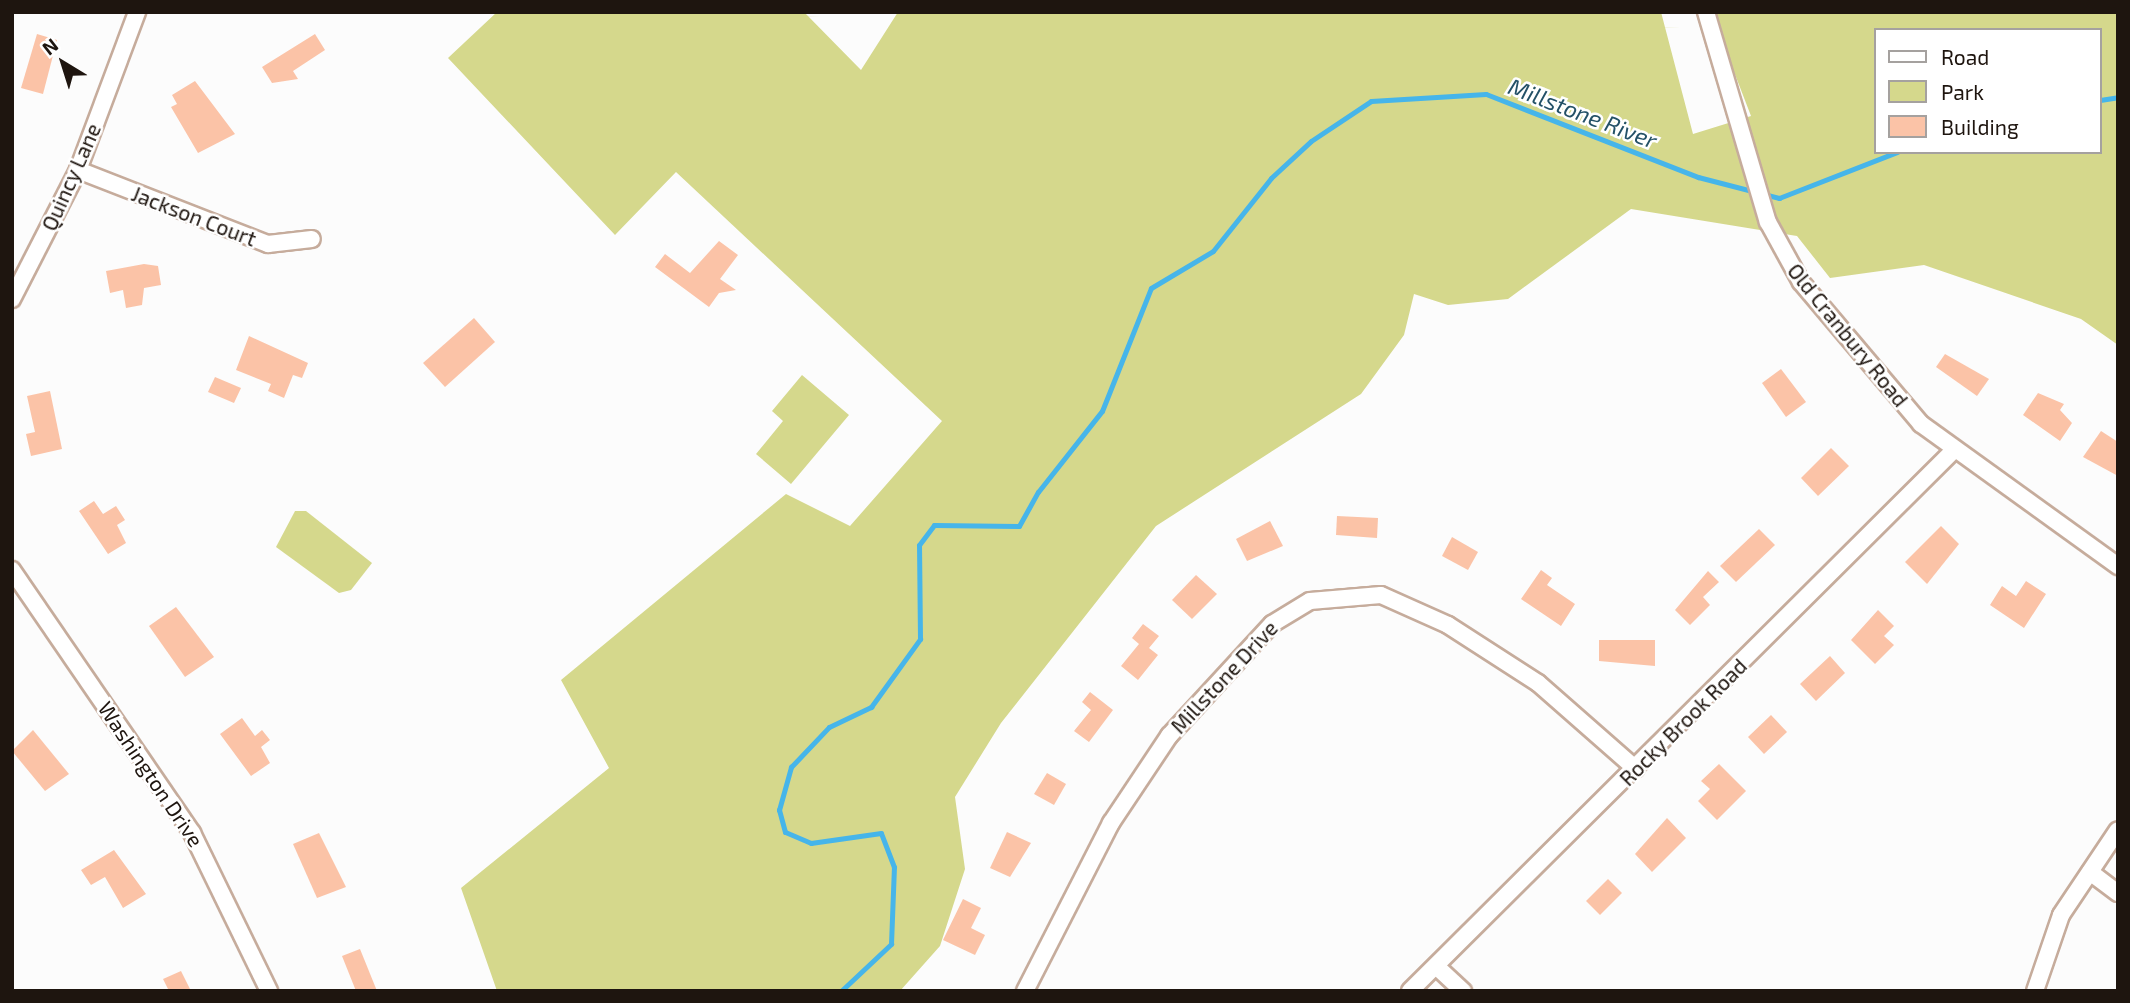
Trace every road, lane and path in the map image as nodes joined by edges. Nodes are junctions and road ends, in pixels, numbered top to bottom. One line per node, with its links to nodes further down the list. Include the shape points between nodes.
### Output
1 (137, 12): 3 (street, Quincy Lane)
2 (1706, 12): 6 (street, Old Cranbury Road, via 1751,171 1786,259 1861,359)
3 (78, 170): 4 (street, Jackson Court, via 268,244); 5 (street, Quincy Lane)
4 (312, 239)
5 (12, 299)
6 (1953, 452): 7 (street, Old Cranbury Road); 9 (street, Rocky Brook Road)
7 (2118, 566)
8 (12, 570): 14 (street, Washington Drive, via 192,833)
9 (1636, 769): 13 (street, Rocky Brook Road); 15 (street, Millstone Drive, via 1538,683 1448,625 1381,595 1310,601 1272,624 1161,746 1111,823)
10 (2118, 831): 11 (street)
11 (2090, 873): 12 (street); 18 (street, via 2048,940)
12 (2118, 892)
13 (1436, 966): 16 (street, Rocky Brook Road); 17 (street)
14 (269, 991)
15 (1025, 991)
16 (1410, 991)
17 (1463, 991)
18 (2035, 991)

